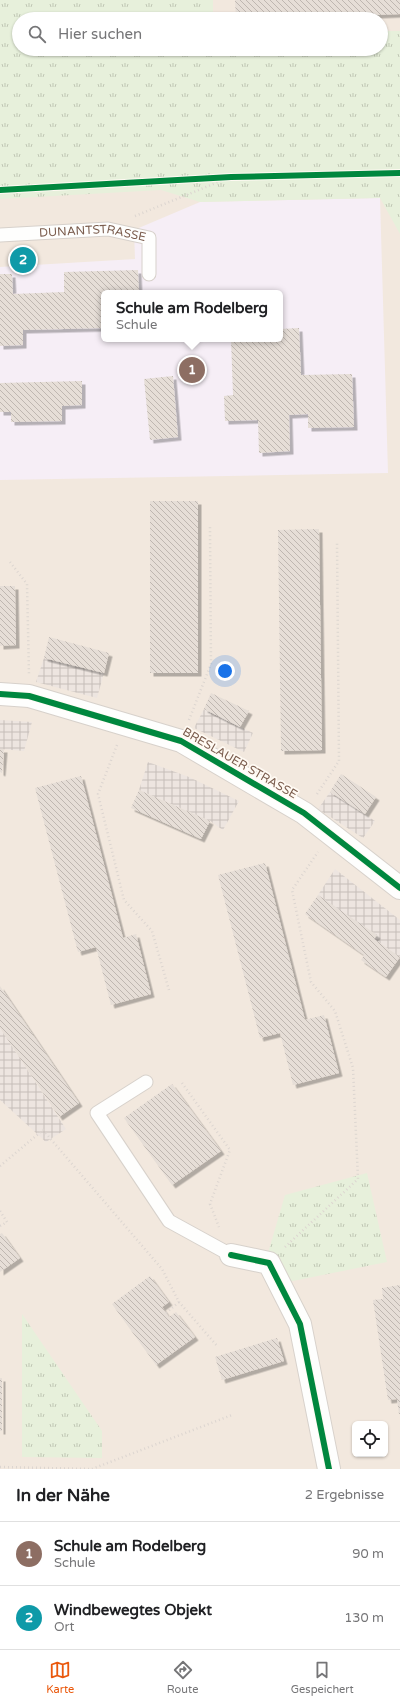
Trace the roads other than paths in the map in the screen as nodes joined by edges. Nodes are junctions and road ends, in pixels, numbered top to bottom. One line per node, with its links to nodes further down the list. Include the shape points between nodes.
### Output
1 (0, 235): 2 (lane, DUNANTSTRASSE, via 108,229 149,238)
2 (149, 274)
3 (0, 694): 4 (street, BRESLAUER STRASSE, via 29,696 181,741 304,813)
4 (400, 888)
5 (146, 1082): 6 (lane, via 97,1113 169,1221)
6 (231, 1255): 7 (street, via 268,1263 300,1324)
7 (329, 1469)

